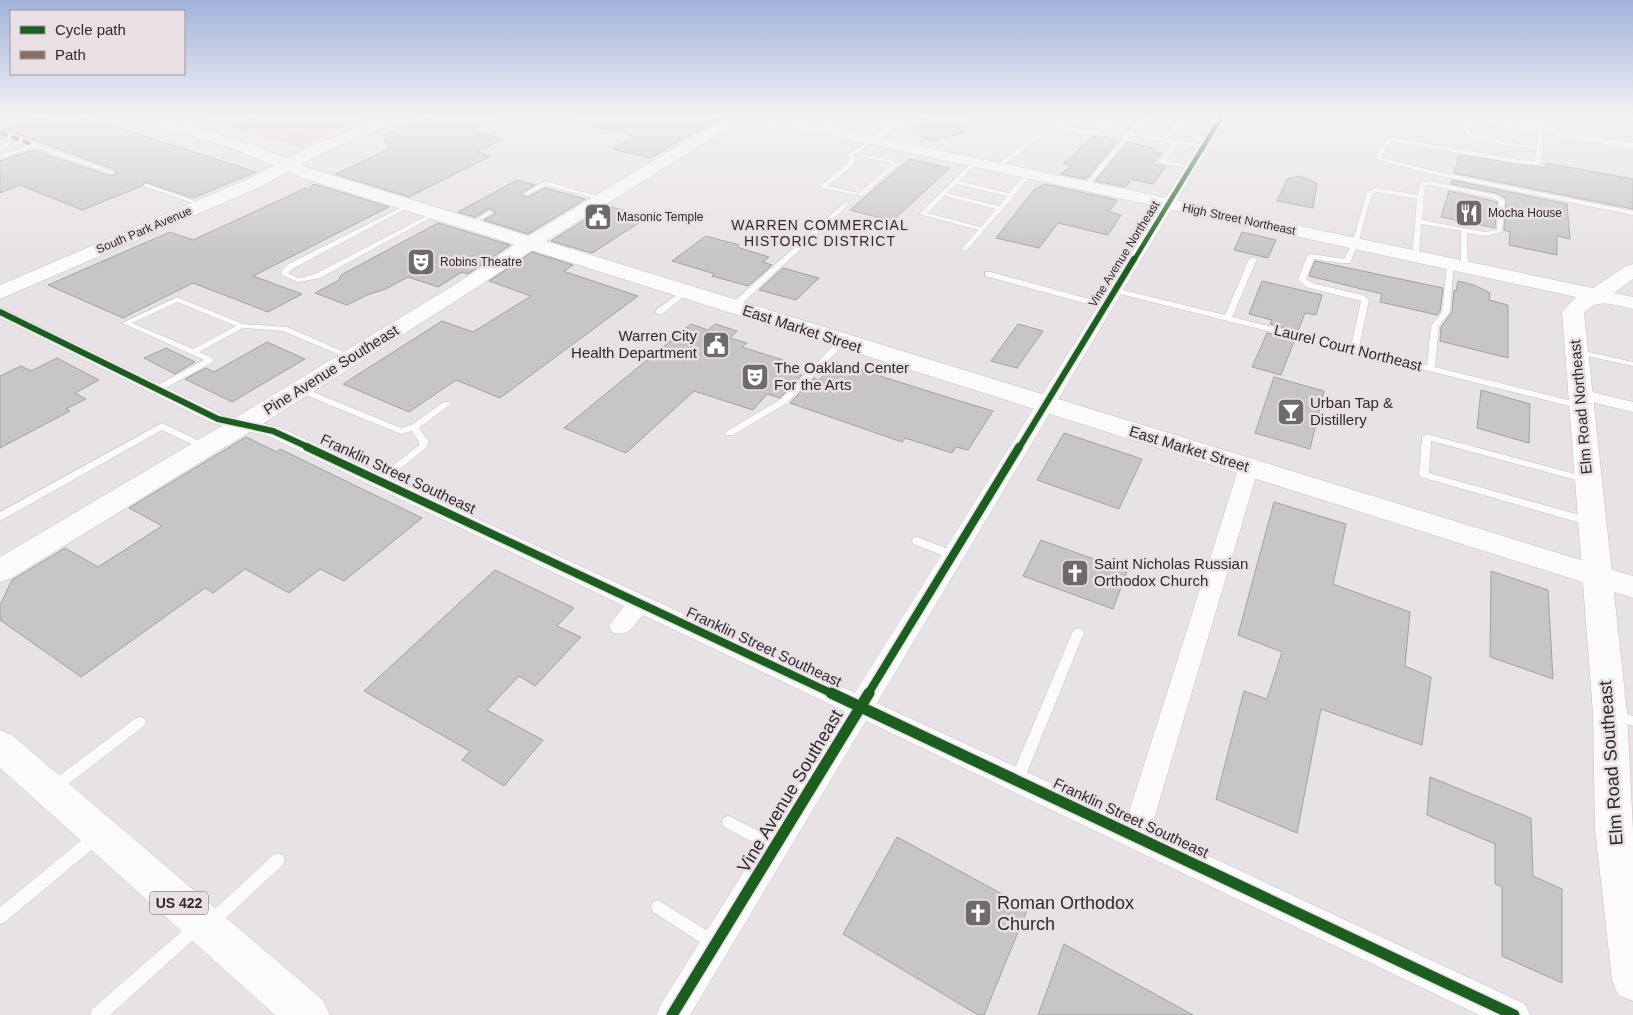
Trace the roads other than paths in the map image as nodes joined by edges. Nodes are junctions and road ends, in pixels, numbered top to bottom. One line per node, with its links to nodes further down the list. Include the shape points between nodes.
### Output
1 (86, 163): 17 (lane)
2 (282, 163): 14 (main road, East Market Street)
3 (293, 163): 14 (main road, South Park Avenue)
4 (660, 163): 26 (main road, Pine Avenue Southeast)
5 (851, 163): 6 (lane, via 823,188 860,195 896,165)
6 (892, 163)
7 (974, 163): 19 (lane)
8 (981, 163): 15 (main road, High Street Northeast)
9 (1002, 163): 15 (lane)
10 (1105, 163): 21 (lane)
11 (1168, 163): 16 (lane)
12 (1193, 163): 16 (street, Vine Avenue Northeast)
13 (1395, 163): 34 (lane)
14 (288, 166): 29 (main road, South Park Avenue); 30 (main road, East Market Street)
15 (997, 167): 18 (main road, High Street Northeast)
16 (1190, 168): 28 (street, Vine Avenue Northeast)
17 (113, 173)
18 (1028, 174): 21 (main road, High Street Northeast); 24 (lane)
19 (955, 182): 23 (lane); 24 (lane)
20 (146, 185): 29 (lane)
21 (1086, 186): 28 (main road, High Street Northeast)
22 (526, 194): 26 (lane, via 545,183)
23 (942, 194): 31 (lane); 37 (lane, via 922,214)
24 (1012, 195): 31 (lane)
25 (1421, 198): 35 (lane); 38 (lane, via 1422,184 1430,183 1502,200 1500,231 1485,234); 40 (lane, via 1376,190 1369,193)
26 (602, 199): 39 (main road, Pine Avenue Southeast)
27 (847, 203): 53 (lane)
28 (1168, 204): 40 (main road, High Street Northeast); 47 (street, Vine Avenue Northeast)
29 (203, 205): 49 (main road, South Park Avenue)
30 (410, 205): 33 (main road, East Market Street); 33 (lane, via 291,266 286,275 298,280 317,276)
31 (1001, 208): 37 (lane)
32 (492, 212): 36 (lane)
33 (436, 213): 36 (main road, East Market Street)
34 (1633, 213)
35 (1418, 221): 38 (lane); 42 (lane)
36 (470, 224): 39 (main road, East Market Street)
37 (983, 229): 41 (lane)
38 (1464, 230): 44 (lane)
39 (530, 243): 48 (main road, East Market Street); 62 (main road, Pine Avenue Southeast)
40 (1355, 244): 42 (main road, High Street Northeast); 59 (lane, via 1347,261 1311,256 1302,279 1309,285 1366,300)
41 (965, 249)
42 (1415, 256): 44 (main road, High Street Northeast)
43 (1253, 259): 56 (lane)
44 (1458, 266): 50 (main road, High Street Northeast); 64 (lane, via 1446,312 1435,326)
45 (1633, 270): 50 (main road, Elm Road Northeast)
46 (988, 274): 52 (lane)
47 (1115, 290): 52 (street, Vine Avenue Northeast); 56 (lane, Laurel Court Northeast)
48 (686, 292): 53 (main road, East Market Street); 55 (lane)
49 (0, 293)
50 (1597, 295): 51 (main road, High Street Northeast); 60 (main road, Elm Road Northeast, via 1582,302 1573,312)
51 (1633, 303)
52 (1105, 306): 69 (street, Vine Avenue Northeast)
53 (733, 307): 58 (main road, East Market Street)
54 (0, 312): 65 (street, Franklin Street Southeast)
55 (660, 312)
56 (1228, 318): 59 (lane, Laurel Court Northeast)
57 (242, 326): 61 (lane); 61 (lane, via 177,299 126,323); 62 (lane, via 284,329)
58 (843, 341): 69 (main road, East Market Street); 73 (lane, via 784,401)
59 (1355, 350): 64 (lane, Laurel Court Northeast)
60 (1576, 351): 63 (lane); 67 (main road, Elm Road Northeast)
61 (194, 352): 65 (lane, via 210,360)
62 (352, 357): 66 (main road, Pine Avenue Southeast)
63 (1633, 364)
64 (1431, 368): 67 (lane, Laurel Court Northeast)
65 (157, 389): 71 (street, Franklin Street Southeast, via 218,419)
66 (299, 389): 71 (main road, Pine Avenue Southeast); 72 (lane, via 400,431)
67 (1580, 400): 70 (street); 77 (main road, Elm Road Northeast)
68 (447, 404): 72 (lane)
69 (1046, 404): 75 (main road, East Market Street); 81 (street, Vine Avenue Southeast)
70 (1633, 407)
71 (244, 424): 74 (main road, Pine Avenue Southeast); 76 (street, Franklin Street Southeast, via 273,431)
72 (414, 427): 76 (lane, via 424,442 423,446)
73 (730, 433)
74 (206, 447): 78 (lane, via 162,426); 82 (main road, Pine Avenue Southeast)
75 (1249, 467): 83 (main road, East Market Street); 96 (street)
76 (380, 481): 85 (street, Franklin Street Southeast)
77 (1588, 481): 79 (main road, Elm Road Northeast); 79 (lane, via 1427,437 1424,475)
78 (0, 516)
79 (1592, 522): 83 (main road, Elm Road Northeast)
80 (918, 541): 81 (lane)
81 (952, 555): 88 (street, Vine Avenue Southeast)
82 (0, 571)
83 (1597, 576): 84 (main road, East Market Street); 89 (main road, Elm Road Southeast)
84 (1633, 587)
85 (639, 604): 86 (street); 88 (street, Franklin Street Southeast)
86 (620, 626)
87 (1078, 633): 92 (lane)
88 (858, 707): 92 (street, Franklin Street Southeast); 97 (street, Vine Avenue Southeast)
89 (1621, 717): 103 (main road, Elm Road Southeast, via 1620,832)
90 (140, 722): 93 (lane)
91 (0, 746): 93 (main road, US 422)
92 (1016, 780): 96 (street, Franklin Street Southeast)
93 (51, 790): 95 (main road, US 422)
94 (729, 822): 97 (lane)
95 (100, 834): 100 (lane); 101 (main road, US 422)
96 (1135, 835): 107 (street, Franklin Street Southeast)
97 (774, 847): 102 (street, Vine Avenue Southeast)
98 (278, 860): 101 (lane)
99 (658, 908): 102 (lane)
100 (0, 917)
101 (205, 924): 104 (lane); 105 (main road, US 422)
102 (716, 944): 106 (street, Vine Avenue Southeast)
103 (1633, 980)
104 (98, 1015)
105 (308, 1015)
106 (672, 1015)
107 (1514, 1015)

